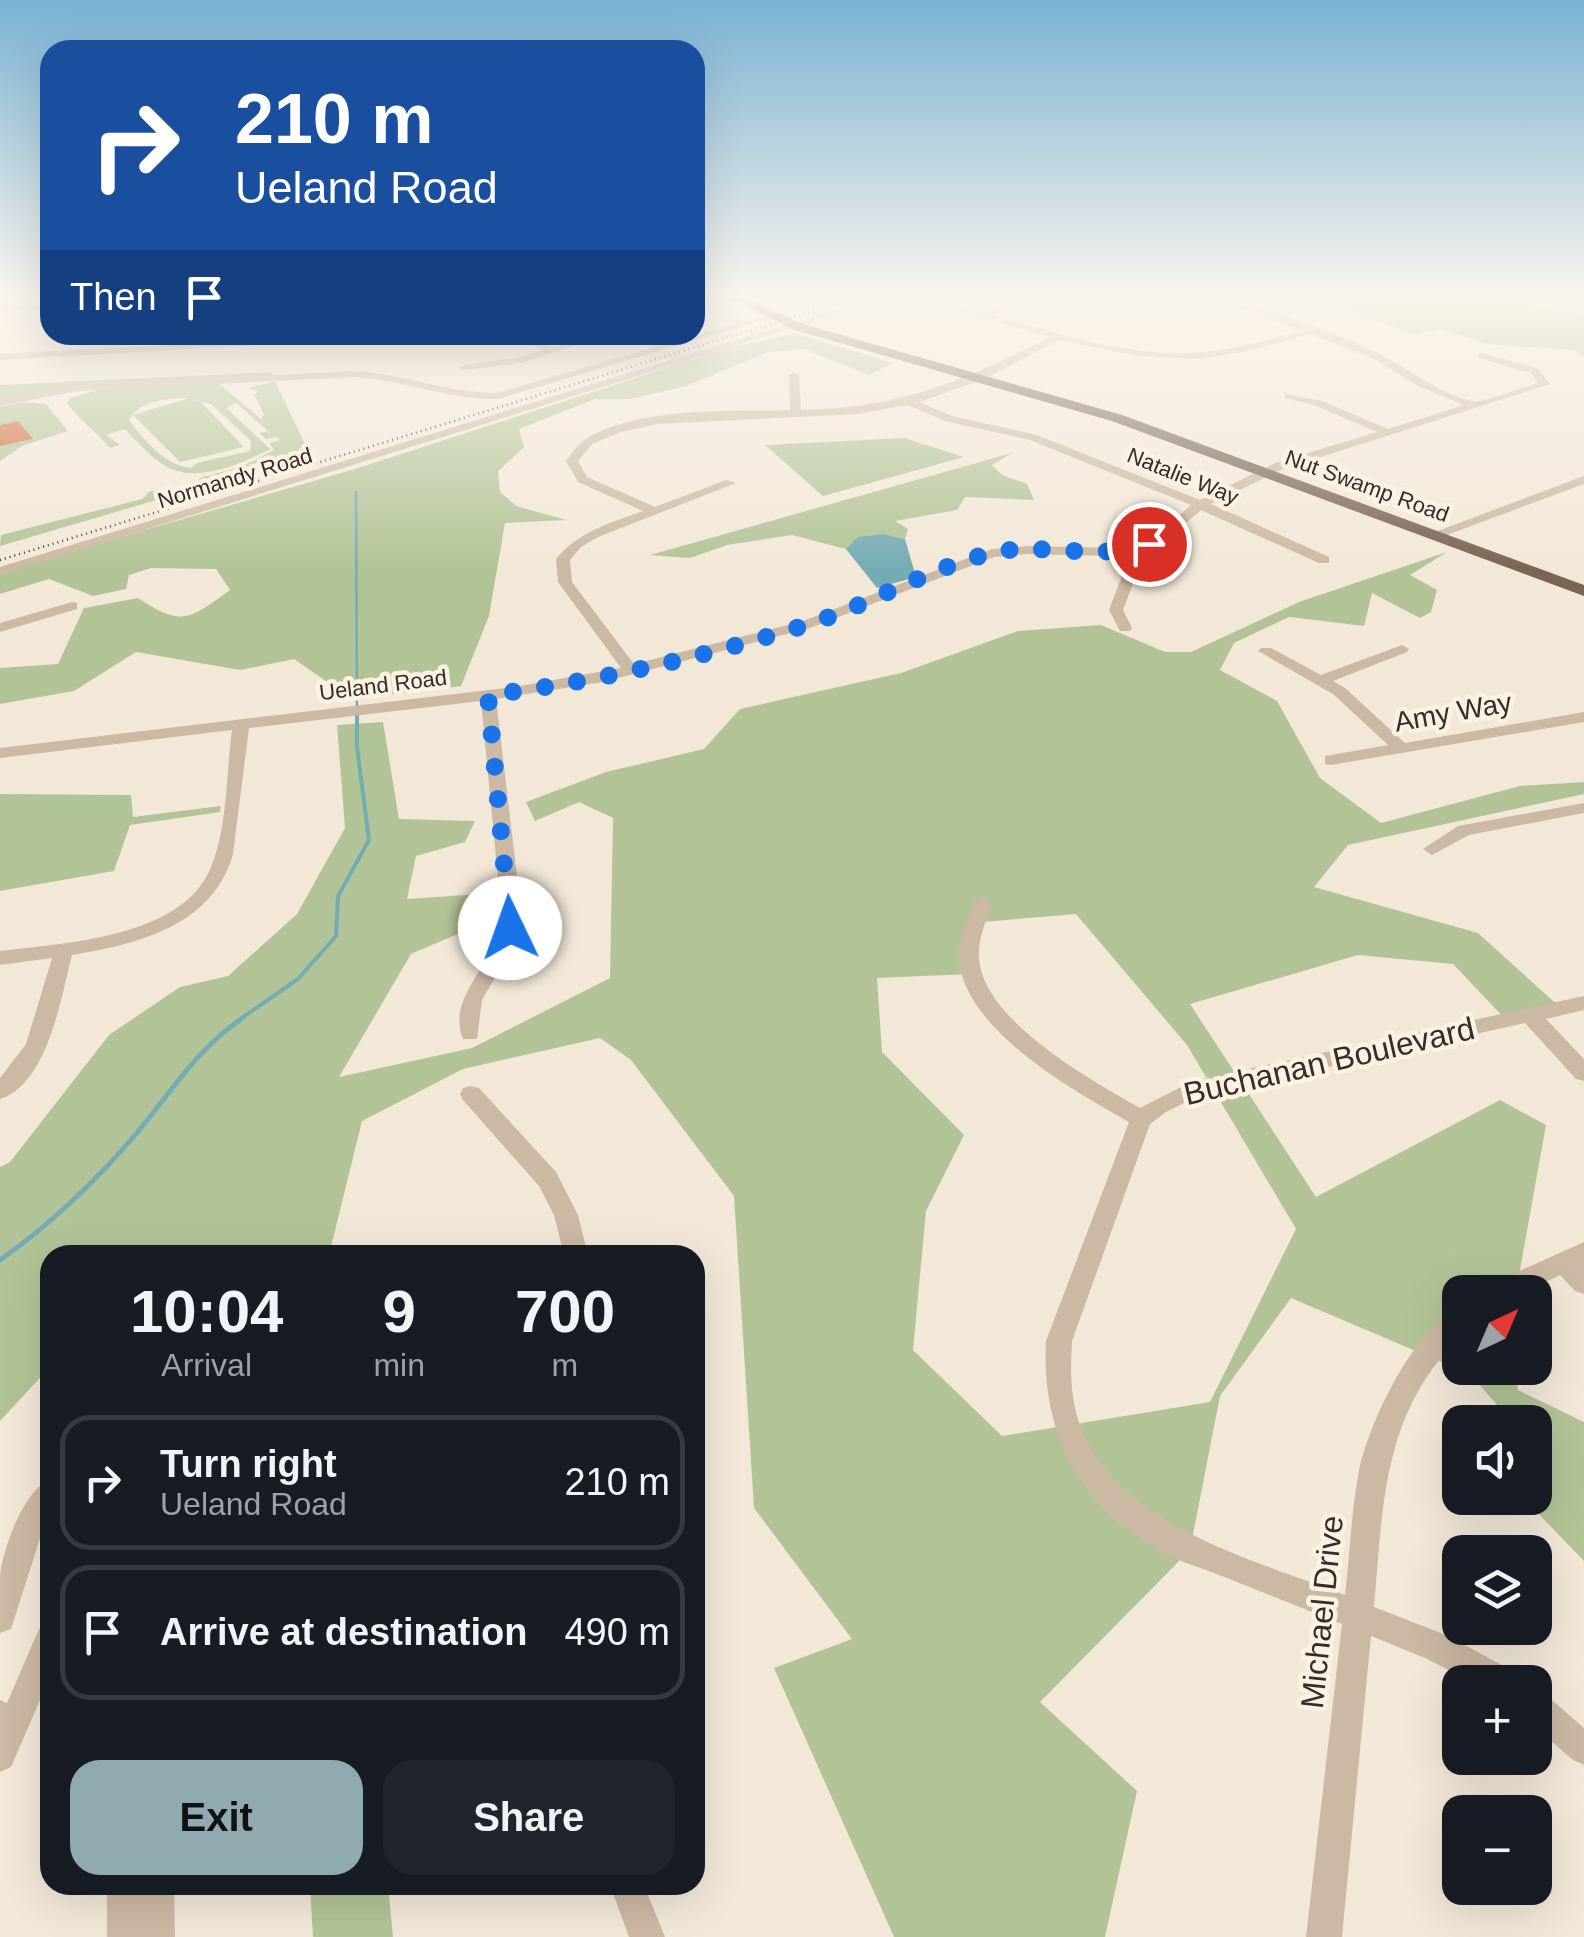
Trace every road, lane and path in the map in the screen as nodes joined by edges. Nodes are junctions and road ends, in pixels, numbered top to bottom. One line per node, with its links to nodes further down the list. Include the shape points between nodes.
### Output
1 (83, 388): 12 (street)
2 (436, 388): 3 (street, via 468,397)
3 (524, 388)
4 (592, 388): 24 (street, Normandy Road)
5 (795, 388): 14 (street)
6 (945, 388): 11 (street)
7 (1014, 388): 16 (main road, Nut Swamp Road, via 1118,418)
8 (1433, 388): 13 (street)
9 (1537, 388): 13 (street, Ueland Road)
10 (1290, 396): 15 (street)
11 (910, 402): 14 (street); 19 (street, Natalie Way, via 950,419 1032,437)
12 (0, 404)
13 (1476, 406): 15 (street, Ueland Road)
14 (796, 415): 20 (street, via 655,420 610,431 578,448 572,461 582,479)
15 (1386, 432): 16 (street, Ueland Road)
16 (1265, 473): 19 (street, Ueland Road); 21 (main road, Nut Swamp Road)
17 (1584, 480): 21 (street)
18 (730, 483): 20 (street)
19 (1200, 504): 22 (street, Ueland Road, via 1155,542); 23 (street, Natalie Way)
20 (652, 510): 31 (street, via 583,540 561,568)
21 (1434, 535): 25 (main road, Nut Swamp Road)
22 (1116, 552): 28 (street, via 1130,573 1116,610); 31 (street, Ueland Road, via 992,553 806,625)
23 (1324, 560)
24 (0, 571)
25 (1584, 591)
26 (72, 606): 27 (street)
27 (0, 628)
28 (1125, 628)
29 (1402, 649): 32 (street)
30 (1266, 650): 32 (street)
31 (630, 670): 33 (street, Ueland Road)
32 (1322, 680): 36 (street)
33 (488, 695): 35 (street, Ueland Road); 46 (street, via 511,910 506,941 472,1000)
34 (1584, 717): 36 (street, Amy Way)
35 (241, 724): 37 (street, Ueland Road); 42 (street, via 220,868 208,888 177,916 143,932)
36 (1402, 748): 38 (street, Amy Way)
37 (0, 753)
38 (1332, 760)
39 (1584, 808): 40 (street, via 1464,830)
40 (1432, 850)
41 (982, 903): 50 (street, via 969,964 989,1003 1050,1064)
42 (64, 949): 43 (street); 48 (street, via 39,1044)
43 (0, 958)
44 (1584, 1004): 45 (street, Buchanan Boulevard)
45 (1530, 1015): 47 (street); 50 (street, Buchanan Boulevard, via 1192,1089)
46 (470, 1034)
47 (1584, 1073)
48 (0, 1091)
49 (471, 1094): 51 (street, via 490,1123 541,1170 568,1218)
50 (1141, 1119): 57 (street, via 1059,1341 1057,1383 1078,1458 1115,1500 1169,1541)
51 (574, 1245)
52 (1574, 1257): 53 (street); 54 (street)
53 (1536, 1275)
54 (1584, 1282)
55 (1442, 1335): 57 (street, Michael Drive, via 1390,1414 1369,1494)
56 (40, 1507): 58 (street)
57 (1357, 1615): 60 (street); 70 (street, Michael Drive)
58 (0, 1618)
59 (40, 1660): 62 (street)
60 (1470, 1665)
61 (1552, 1721): 63 (street)
62 (4, 1734)
63 (1584, 1749)
64 (124, 1895): 67 (street)
65 (156, 1895): 68 (street)
66 (631, 1895): 69 (street)
67 (124, 1937)
68 (157, 1937)
69 (647, 1937)
70 (1324, 1937)

